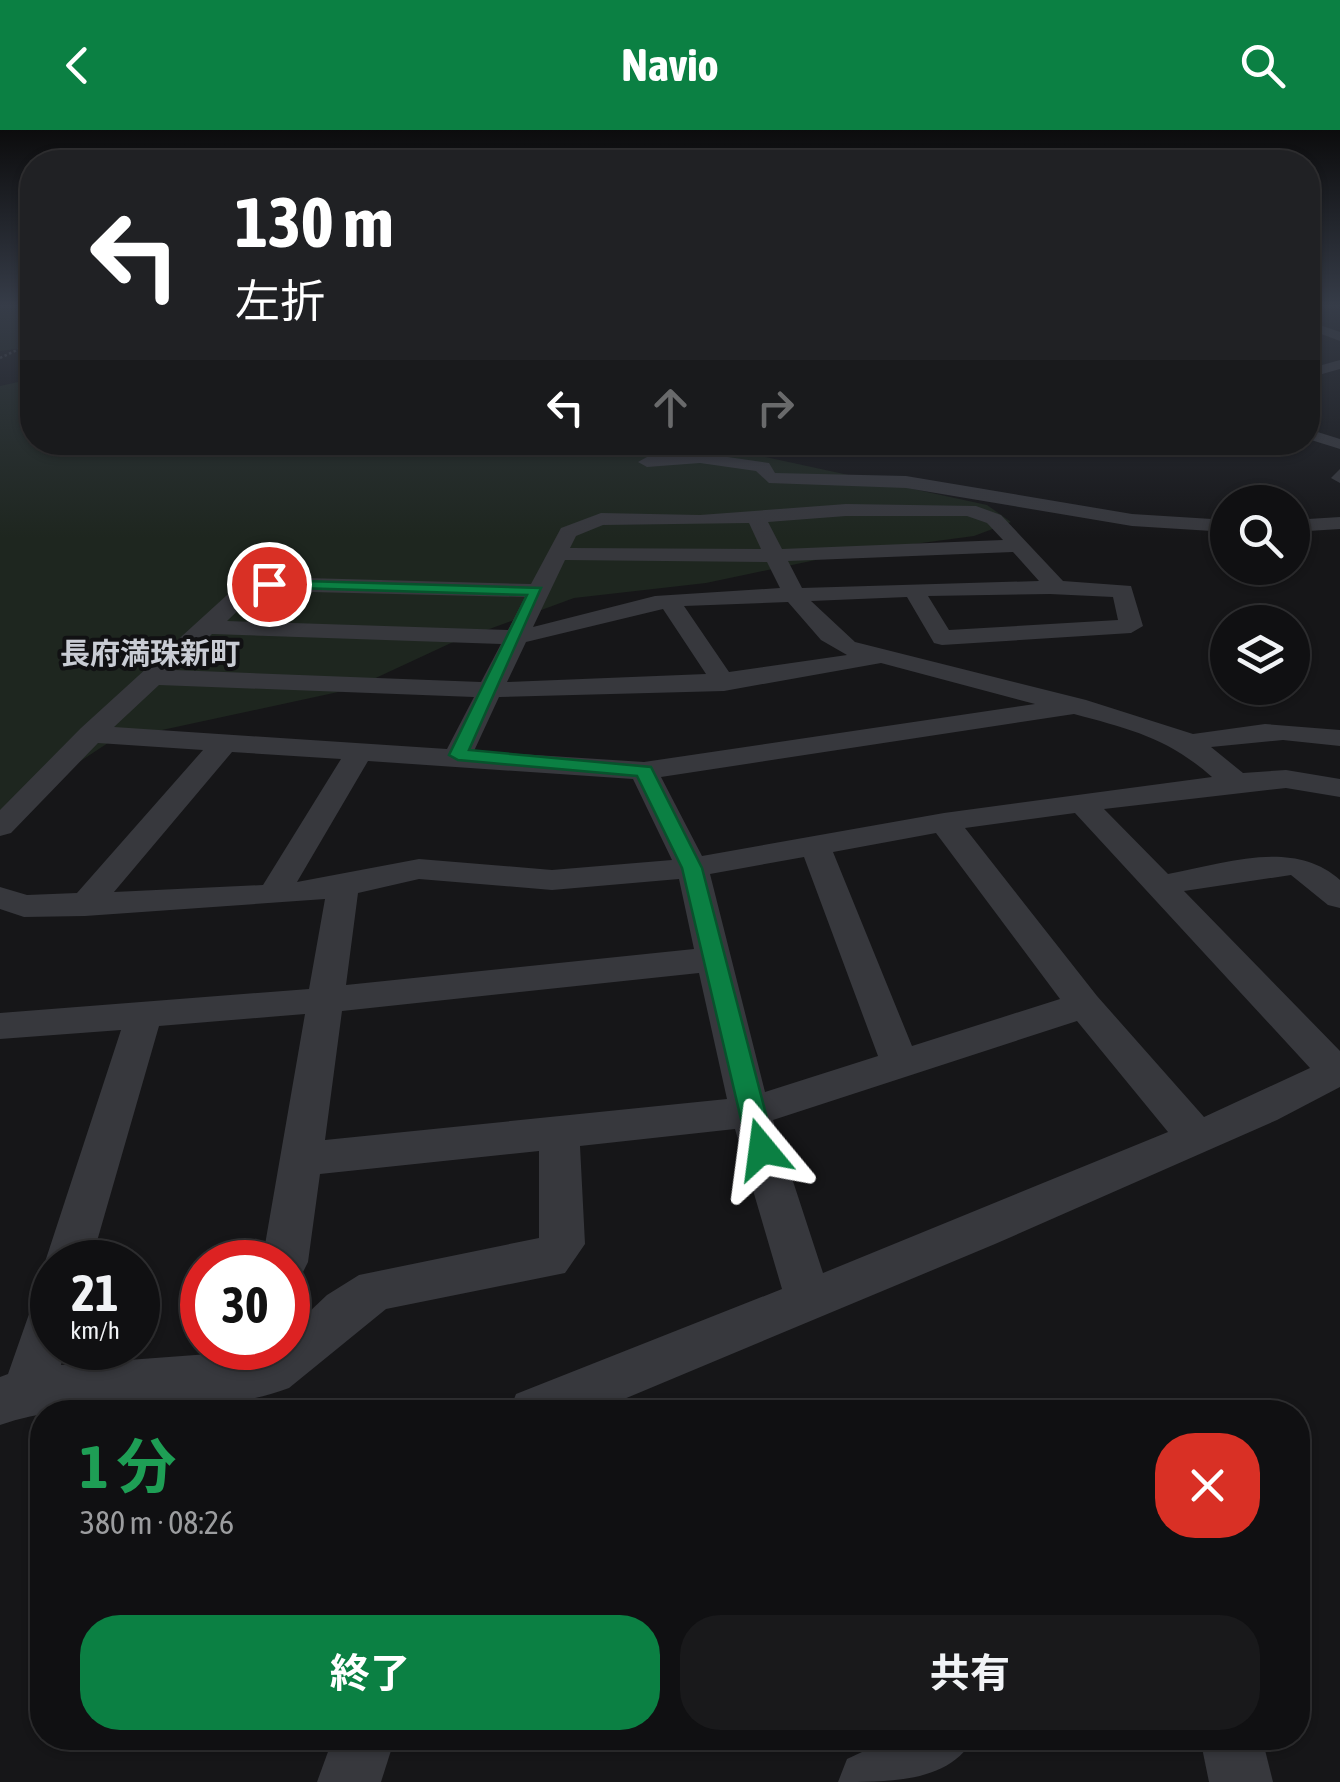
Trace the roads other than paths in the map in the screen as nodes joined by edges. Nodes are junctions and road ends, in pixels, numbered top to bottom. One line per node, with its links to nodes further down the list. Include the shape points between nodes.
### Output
1 (647, 462): 4 (street, via 723,460 763,468 769,478 906,482 1132,520)
2 (755, 515): 6 (street, via 969,510 994,518); 7 (street, via 592,520 568,532); 8 (street)
3 (1340, 523): 5 (street)
4 (1210, 525)
5 (1310, 525)
6 (1018, 546): 8 (street); 10 (street)
7 (557, 554): 9 (street); 11 (street)
8 (776, 554): 9 (street); 13 (street)
9 (653, 584): 13 (street); 15 (street, via 552,633); 18 (street)
10 (1055, 585): 12 (street); 12 (street, via 1122,591 1131,626 942,638)
11 (536, 591): 14 (street, via 269,584 246,590); 15 (street)
12 (914, 591): 13 (street)
13 (793, 596): 16 (street, via 833,640)
14 (207, 627): 15 (street); 17 (street)
15 (513, 637): 19 (street)
16 (878, 657): 18 (street); 20 (street)
17 (152, 677): 19 (street); 21 (street)
18 (724, 683): 19 (street)
19 (488, 692): 26 (street)
20 (1077, 706): 24 (street); 27 (street)
21 (91, 734): 23 (street); 32 (street)
22 (1340, 738): 24 (street, via 1284,729)
23 (224, 742): 25 (street); 40 (street)
24 (1190, 742): 28 (street)
25 (360, 750): 26 (street); 37 (street)
26 (458, 755): 27 (street)
27 (644, 771): 34 (street)
28 (1236, 782): 29 (street, via 1286,779); 30 (street)
29 (1340, 788)
30 (1081, 802): 31 (street); 35 (street)
31 (944, 822): 33 (street); 43 (street)
32 (0, 827)
33 (815, 846): 34 (street); 46 (street)
34 (692, 868): 36 (street, via 552,880 420,869); 41 (street)
35 (1161, 886): 39 (street, via 1279,864 1314,874); 47 (street)
36 (343, 887): 37 (street); 42 (street)
37 (273, 895): 40 (street)
38 (0, 897): 40 (street, via 24,906)
39 (1340, 898)
40 (85, 905)
41 (716, 959): 42 (street); 48 (street)
42 (326, 1000): 44 (street); 51 (street)
43 (1084, 1005): 46 (street); 50 (street)
44 (144, 1015): 45 (street); 52 (street)
45 (0, 1026)
46 (900, 1063): 48 (street)
47 (1337, 1070): 50 (street)
48 (750, 1112): 49 (street); 54 (street)
49 (560, 1132): 51 (street); 55 (street, via 562,1244 549,1259 376,1290)
50 (1196, 1136): 54 (street)
51 (304, 1159): 53 (street)
52 (75, 1240)
53 (289, 1240)
54 (808, 1298): 59 (street)
55 (310, 1341)
56 (30, 1361): 58 (street)
57 (233, 1370): 58 (street, via 194,1381)
58 (14, 1396)
59 (563, 1400)
60 (360, 1750): 63 (street)
61 (927, 1750): 64 (street)
62 (1233, 1750): 65 (street)
63 (348, 1782)
64 (870, 1782)
65 (1241, 1782)

